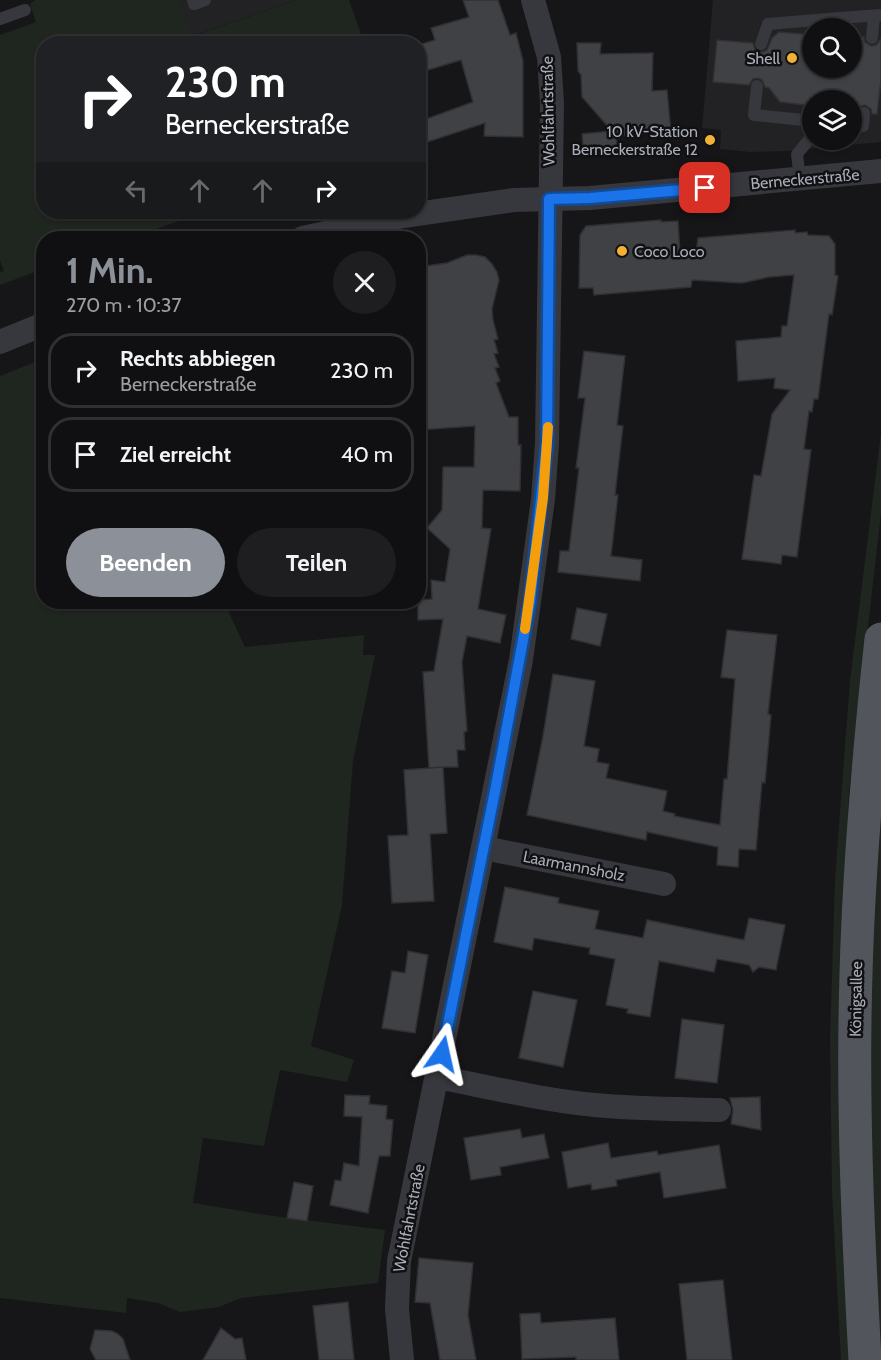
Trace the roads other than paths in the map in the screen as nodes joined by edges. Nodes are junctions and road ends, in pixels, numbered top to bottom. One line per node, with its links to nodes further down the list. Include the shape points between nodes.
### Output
1 (193, 0): 2 (lane, via 194,4)
2 (205, 0)
3 (534, 0): 18 (street, Wohlfahrtstraße, via 549,57)
4 (26, 10): 7 (lane)
5 (878, 15): 6 (lane); 9 (lane)
6 (862, 18)
7 (0, 19)
8 (802, 24): 10 (lane, via 768,24)
9 (872, 38)
10 (761, 44)
11 (757, 86): 13 (lane, via 754,115)
12 (864, 113): 14 (lane)
13 (802, 120)
14 (862, 126)
15 (802, 148): 17 (lane, via 797,154)
16 (881, 171): 17 (street, Berneckerstraße)
17 (800, 179): 18 (street, Berneckerstraße)
18 (549, 199): 19 (street, Berneckerstraße); 25 (street, Wohlfahrtstraße, via 543,498 520,660)
19 (426, 213)
20 (389, 219): 21 (street, Berneckerstraße)
21 (335, 231)
22 (36, 327): 23 (street)
23 (0, 342)
24 (881, 639): 30 (main road, Königsallee, via 861,869 856,984 857,1189)
25 (484, 848): 26 (street, Laarmannsholz); 27 (street, Wohlfahrtstraße)
26 (664, 884)
27 (437, 1077): 28 (street, via 594,1105); 29 (street, Wohlfahrtstraße, via 399,1261 397,1309)
28 (719, 1110)
29 (402, 1360)
30 (865, 1360)

